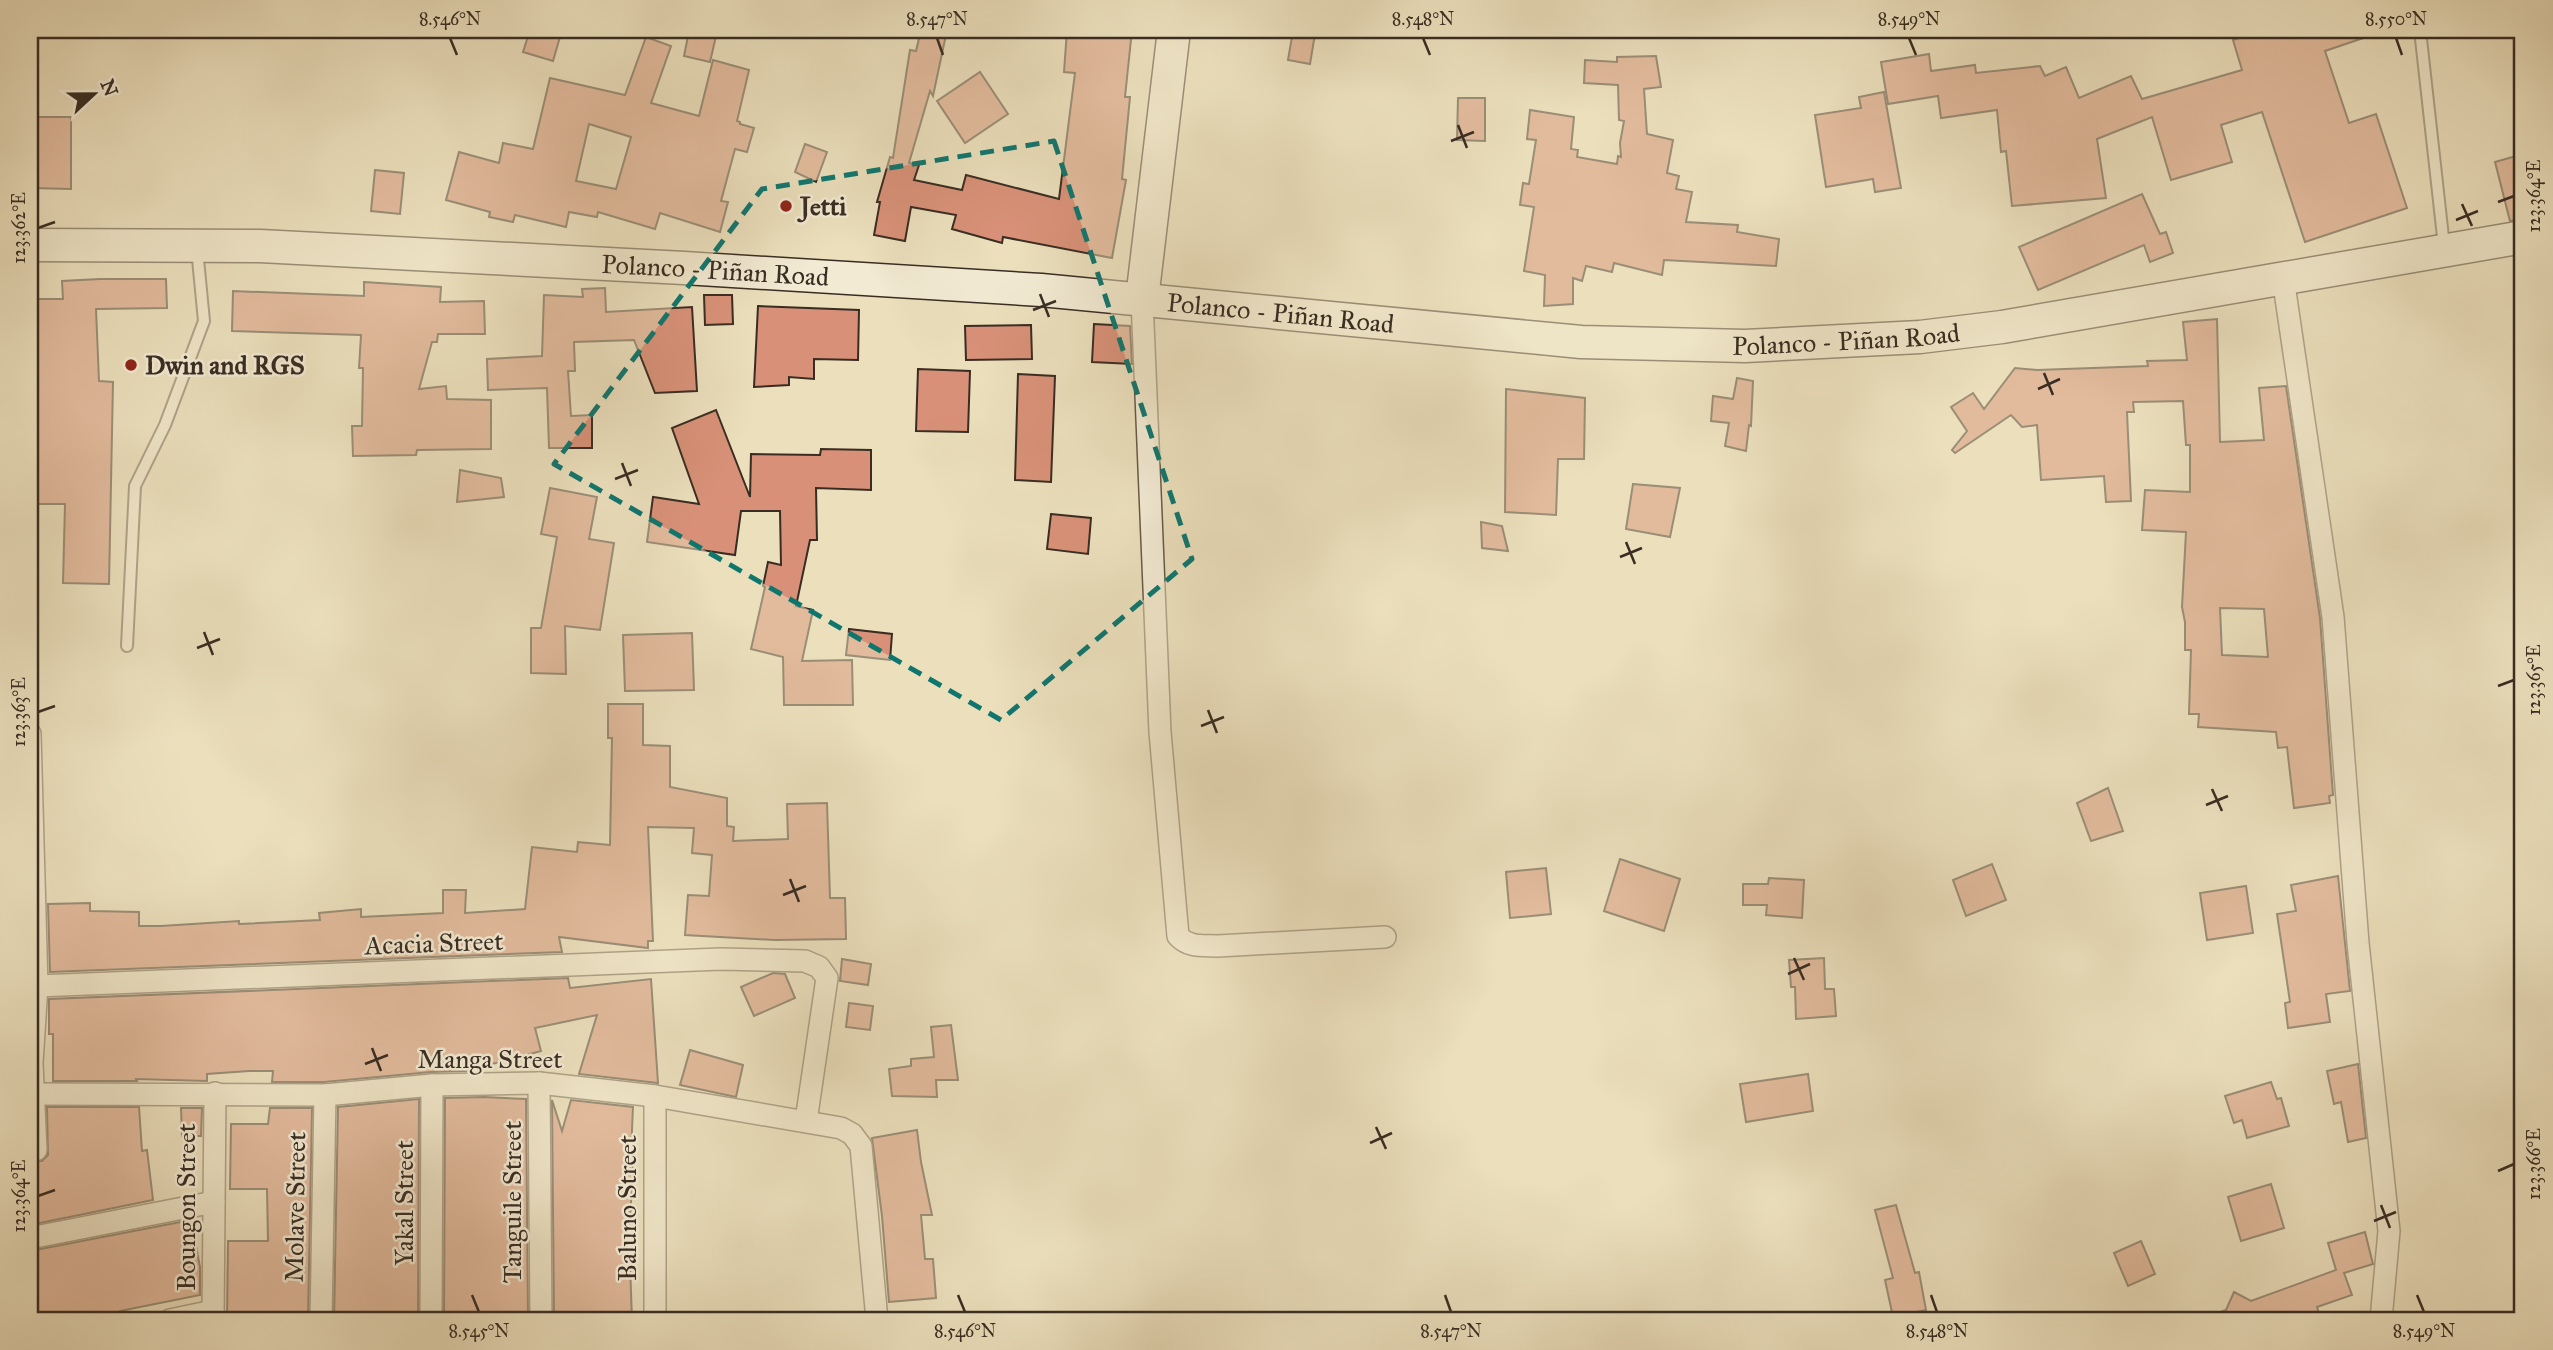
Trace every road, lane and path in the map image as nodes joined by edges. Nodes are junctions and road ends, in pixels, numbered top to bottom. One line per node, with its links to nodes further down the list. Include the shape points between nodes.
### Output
1 (1174, 30): 8 (main road)
2 (2420, 30): 6 (lane)
3 (2523, 237): 6 (main road, Polanco - Piñan Road)
4 (30, 245): 5 (main road, Polanco - Piñan Road)
5 (196, 246): 8 (main road, Polanco - Piñan Road, via 684,268); 9 (lane, via 204,321 166,425 135,486)
6 (2445, 250): 7 (main road, Polanco - Piñan Road)
7 (2283, 278): 8 (main road, Polanco - Piñan Road, via 1988,328 1745,346 1581,342); 30 (street, via 2333,617 2358,943 2389,1231)
8 (1142, 299): 11 (street, via 1160,732 1178,936 1191,945 1218,946)
9 (127, 646)
10 (30, 734): 12 (street)
11 (1385, 937)
12 (37, 986): 16 (street); 19 (street, Acacia Street, via 721,959 805,961 820,967 827,978)
13 (539, 1083): 14 (street, Manga Street); 18 (street, Manga Street); 27 (street, Tanguile Street)
14 (432, 1086): 17 (street, Manga Street); 26 (street, Yakal Street)
15 (215, 1093): 16 (street, Manga Street); 17 (street, Manga Street); 21 (street, Boungon Street)
16 (33, 1094): 20 (street)
17 (325, 1095): 25 (street, Molave Street)
18 (655, 1096): 19 (street, Manga Street); 28 (street, Baluno Street)
19 (806, 1121): 29 (street, Manga Street, via 841,1128 861,1146)
20 (36, 1150)
21 (214, 1202): 22 (street); 23 (street, Boungon Street)
22 (30, 1238)
23 (214, 1316): 24 (street)
24 (170, 1320)
25 (321, 1320)
26 (431, 1320)
27 (541, 1320)
28 (655, 1320)
29 (877, 1320)
30 (2381, 1320)

